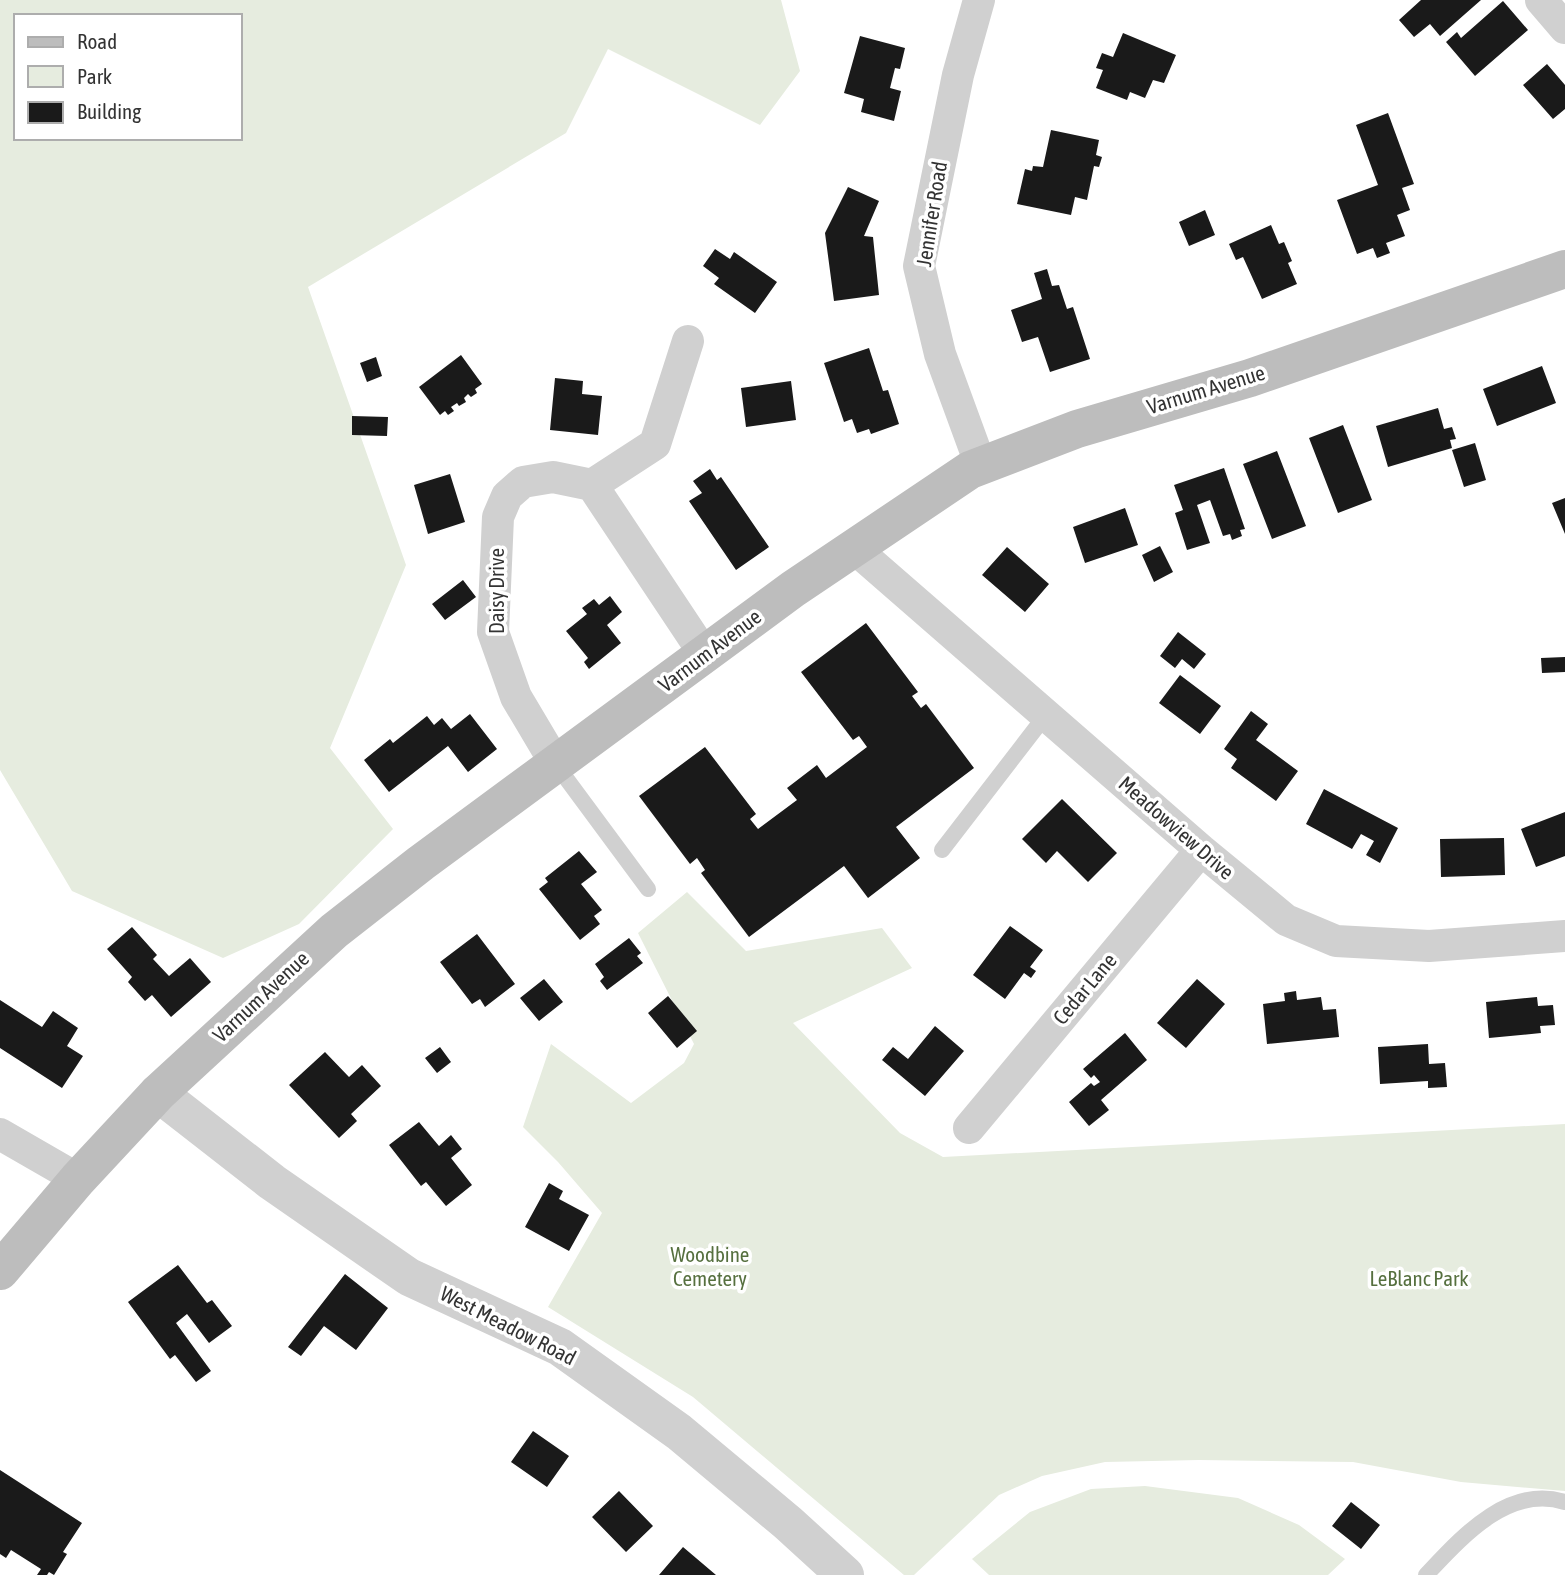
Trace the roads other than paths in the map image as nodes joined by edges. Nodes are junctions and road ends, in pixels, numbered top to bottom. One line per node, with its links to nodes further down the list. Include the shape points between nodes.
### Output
1 (979, 0): 6 (street, Jennifer Road, via 958,75 919,266 940,354)
2 (1541, 0): 3 (street)
3 (1565, 28)
4 (1565, 269): 6 (main road, Varnum Avenue, via 1250,378 1077,429)
5 (688, 341): 7 (street, via 655,444)
6 (981, 466): 8 (main road, Varnum Avenue)
7 (592, 485): 9 (street); 11 (street, Daisy Drive, via 553,477 523,482 507,496 498,517 493,632 516,697)
8 (853, 548): 9 (main road, Varnum Avenue); 10 (street, Meadowview Drive)
9 (705, 655): 11 (main road, Varnum Avenue)
10 (1046, 715): 12 (lane); 13 (street, Meadowview Drive)
11 (556, 766): 14 (lane); 16 (main road, Varnum Avenue, via 334,931)
12 (942, 850)
13 (1200, 850): 15 (street, Meadowview Drive, via 1286,920 1336,941 1429,946); 17 (street, Cedar Lane)
14 (648, 889)
15 (1565, 936)
16 (158, 1093): 19 (main road, Varnum Avenue); 22 (street, West Meadow Road, via 272,1182 409,1277 560,1347 679,1432)
17 (969, 1128)
18 (0, 1134): 19 (street)
19 (78, 1179): 20 (main road, Varnum Avenue)
20 (0, 1271)
21 (1565, 1502): 23 (lane, via 1524,1499 1476,1525)
22 (845, 1575)
23 (1426, 1575)

